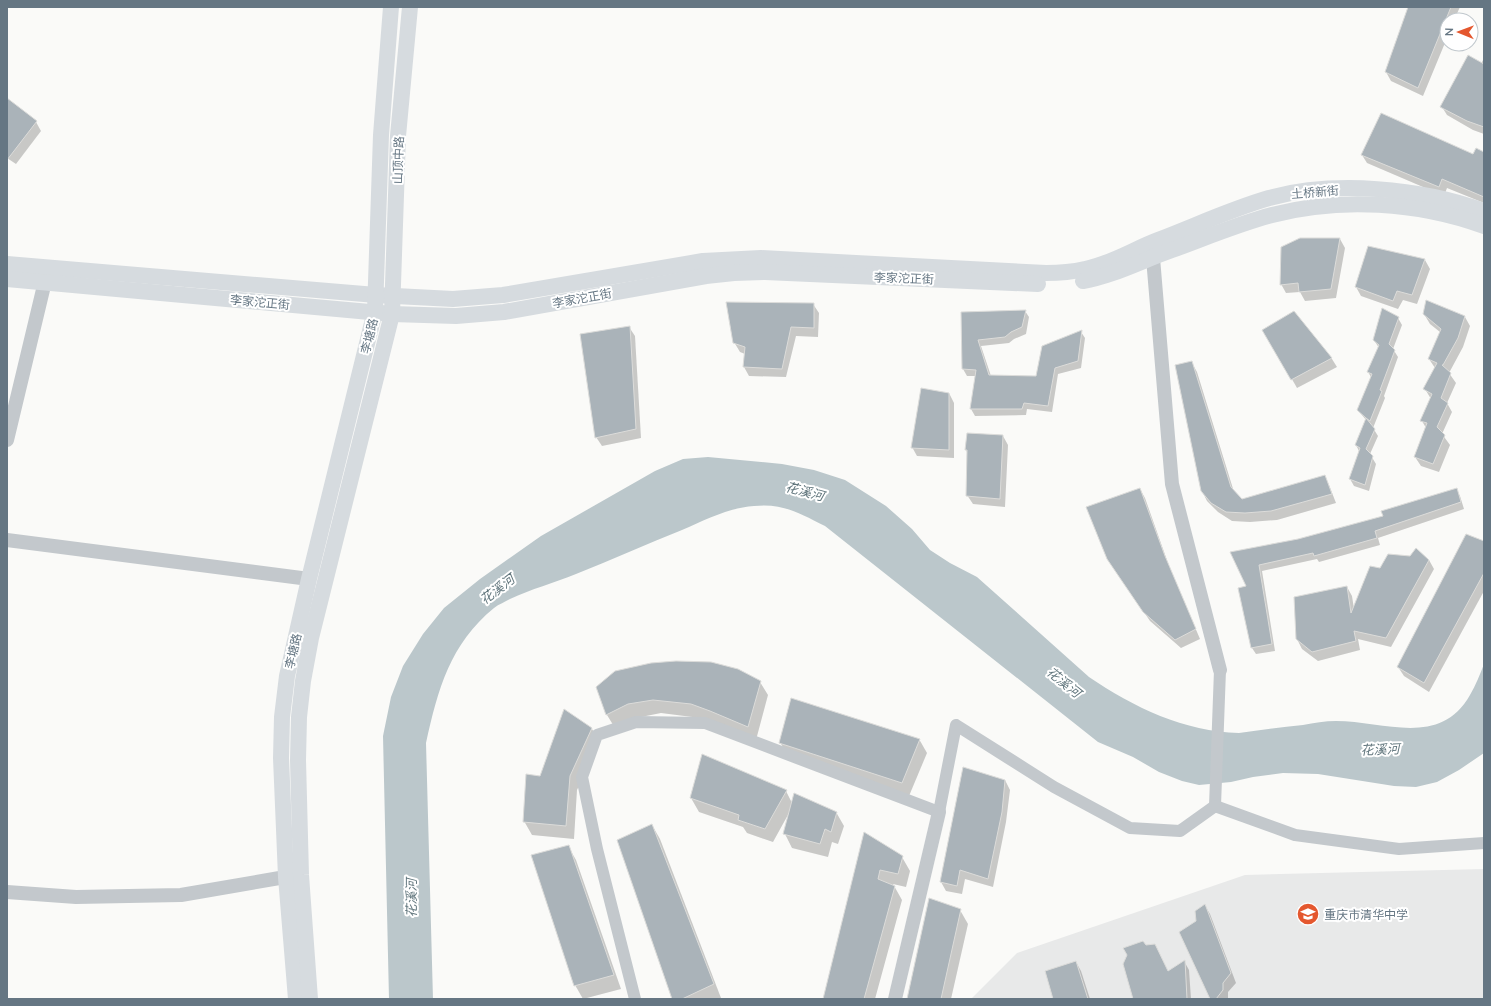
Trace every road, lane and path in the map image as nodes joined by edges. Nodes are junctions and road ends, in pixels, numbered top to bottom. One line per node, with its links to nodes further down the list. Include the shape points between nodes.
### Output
1 (391, 7): 9 (main road, 山顶中路, via 381,135)
2 (410, 7): 10 (main road, 山顶中路, via 398,136)
3 (1484, 211): 5 (main road, 土桥新街, via 1446,200 1386,190 1312,191 1269,199)
4 (1484, 226): 5 (main road, 土桥新街, via 1415,208 1361,204 1272,215)
5 (1152, 249): 10 (main road, 李家沱正街, via 1087,269 1067,272 761,258 730,259 703,261 497,296 454,299); 12 (main road, 李家沱正街, via 1091,279 1069,283 734,273 490,314); 16 (street, via 1172,484)
6 (7, 264): 7 (main road, 李家沱正街)
7 (46, 276): 8 (main road, 李家沱正街); 9 (main road, 李家沱正街); 11 (main road, 李家沱正街); 13 (street)
8 (7, 279)
9 (376, 295): 10 (main road, 李家沱正街); 11 (main road, 山顶中路)
10 (394, 296): 12 (main road, 山顶中路)
11 (375, 312): 12 (main road, 李家沱正街); 15 (main road, 李塘路)
12 (392, 314): 20 (main road, 李塘路, via 303,681 299,717)
13 (7, 440)
14 (7, 540): 15 (street)
15 (309, 579): 20 (main road, 李塘路, via 287,676 282,717 281,758)
16 (1220, 670): 17 (street)
17 (1215, 806): 18 (street, via 1180,831 1130,828 1054,787 956,725); 19 (street, via 1295,835 1399,849)
18 (939, 812): 24 (street, via 705,723 636,722 597,735 582,777 597,849); 25 (street)
19 (1484, 842)
20 (294, 876): 21 (street, via 181,895 76,897); 22 (main road, 李塘路); 23 (main road, 李塘路)
21 (7, 892)
22 (296, 999)
23 (310, 999)
24 (635, 999)
25 (895, 999)

